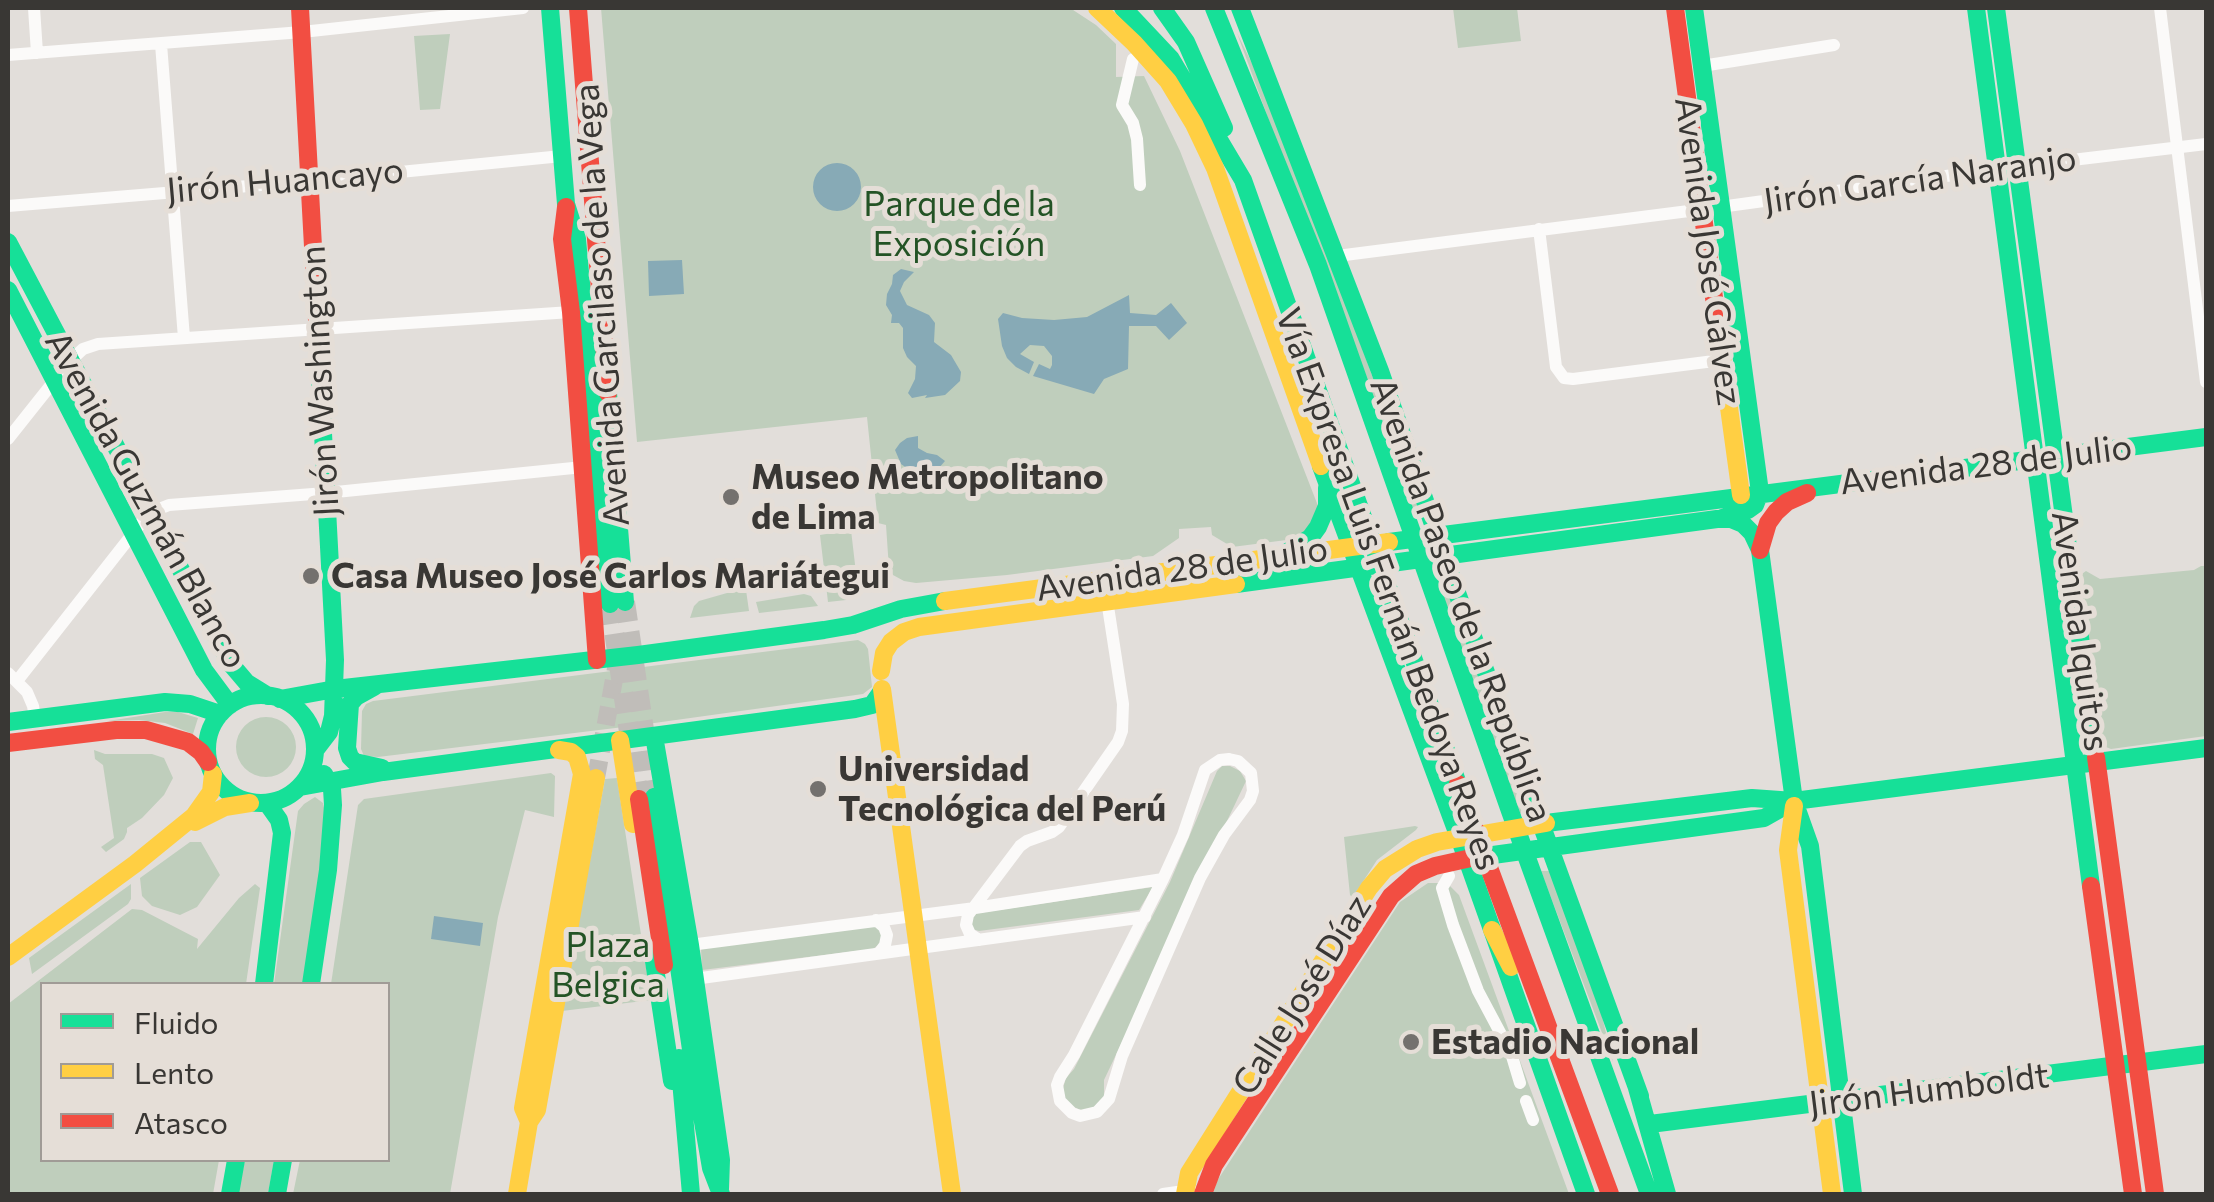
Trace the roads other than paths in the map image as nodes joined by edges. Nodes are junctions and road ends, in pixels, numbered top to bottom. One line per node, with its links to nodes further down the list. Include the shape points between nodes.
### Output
1 (34, 8): 19 (street)
2 (300, 8): 16 (main road, Jirón Washington)
3 (523, 8): 16 (street)
4 (550, 8): 25 (main road, Avenida Garcilaso de la Vega)
5 (578, 8): 32 (main road, Avenida Garcilaso de la Vega, via 618,603 577,238)
6 (1097, 8): 51 (main road, via 1168,81 1208,153)
7 (1123, 8): 28 (main road, Vía Expresa Luis Fernán Bedoya Reyes, via 1170,58)
8 (1162, 8): 28 (main road, via 1212,96)
9 (1214, 8): 135 (main road, Vía Expresa Luis Fernán Bedoya Reyes, via 1318,265)
10 (1240, 8): 37 (main road, Avenida Paseo de la República)
11 (1675, 8): 34 (main road, Avenida José Gálvez)
12 (1694, 8): 22 (main road, Avenida José Gálvez)
13 (1976, 8): 27 (main road, Avenida Iquitos)
14 (1996, 8): 26 (main road, Avenida Iquitos)
15 (2160, 8): 24 (street)
16 (302, 32): 17 (street); 29 (main road, Jirón Washington)
17 (161, 44): 19 (street); 31 (street)
18 (1834, 46): 22 (street)
19 (37, 53): 20 (street)
20 (8, 56)
21 (1133, 59): 30 (street, via 1122,105 1137,139)
22 (1702, 66): 34 (main road, Avenida José Gálvez)
23 (2206, 144): 24 (street, Jirón García Naranjo)
24 (2178, 147): 26 (street, Jirón García Naranjo); 45 (street)
25 (562, 156): 29 (street, Jirón Huancayo); 32 (main road, Avenida Garcilaso de la Vega)
26 (2017, 166): 27 (street, Jirón García Naranjo); 48 (main road, Avenida Iquitos)
27 (1997, 169): 34 (street, Jirón García Naranjo); 49 (main road, Avenida Iquitos)
28 (1243, 180): 134 (main road, Vía Expresa Luis Fernán Bedoya Reyes)
29 (309, 181): 31 (street, Jirón Huancayo); 40 (main road, Jirón Washington)
30 (1140, 185)
31 (173, 191): 33 (street, Jirón Huancayo); 41 (street)
32 (566, 204): 39 (main road, Avenida Garcilaso de la Vega, via 562,238)
33 (8, 206)
34 (1711, 208): 35 (street, Jirón García Naranjo); 42 (main road, Avenida José Gálvez); 54 (main road, Avenida José Gálvez)
35 (1539, 229): 37 (street, Jirón García Naranjo); 42 (street, via 1556,367 1564,378)
36 (8, 242): 43 (main road, Avenida Guzmán Blanco)
37 (1337, 256): 58 (main road, Avenida Paseo de la República)
38 (8, 290): 44 (main road, Avenida Guzmán Blanco)
39 (571, 312): 40 (street); 50 (main road, Avenida Garcilaso de la Vega)
40 (317, 328): 41 (street); 53 (main road, Jirón Washington)
41 (184, 338): 43 (street, via 98,344)
42 (1722, 360): 54 (main road, Avenida José Gálvez)
43 (70, 361): 44 (street); 55 (main road, Avenida Guzmán Blanco)
44 (55, 380): 47 (street); 57 (main road, Avenida Guzmán Blanco)
45 (2206, 382)
46 (2206, 436): 48 (main road, Avenida 28 de Julio)
47 (8, 439)
48 (2057, 456): 49 (main road, Avenida 28 de Julio); 82 (main road, Avenida Iquitos)
49 (2034, 460): 52 (main road, Avenida 28 de Julio); 83 (main road, Avenida Iquitos)
50 (582, 467): 53 (street); 66 (main road, Avenida Garcilaso de la Vega)
51 (1327, 483): 59 (main road); 61 (main road, via 1318,527 1300,546)
52 (1832, 484): 54 (main road, Avenida 28 de Julio); 60 (main road, via 1776,512)
53 (326, 493): 55 (street); 70 (main road, Jirón Washington)
54 (1751, 493): 56 (main road, Avenida 28 de Julio, via 1755,506); 58 (main road, Avenida 28 de Julio)
55 (148, 513): 57 (street); 72 (main road, Avenida Guzmán Blanco, via 230,663 246,683)
56 (1716, 519): 60 (main road, via 1743,524); 62 (main road, Avenida 28 de Julio)
57 (133, 530): 68 (street); 73 (main road, Avenida Guzmán Blanco)
58 (1431, 535): 59 (main road, Avenida 28 de Julio); 62 (main road, Avenida Paseo de la República)
59 (1356, 545): 61 (main road, Avenida 28 de Julio); 63 (main road)
60 (1760, 550): 90 (main road)
61 (1276, 556): 65 (main road, Avenida 28 de Julio, via 935,602)
62 (1438, 557): 63 (main road, Avenida 28 de Julio); 92 (main road, Avenida Paseo de la República)
63 (1364, 566): 64 (main road, Avenida 28 de Julio); 94 (main road)
64 (1107, 600): 67 (main road, Avenida 28 de Julio, via 914,628 889,644); 99 (street, via 1124,704 1118,742 1059,827 1020,846)
65 (865, 622): 66 (main road, Avenida 28 de Julio); 67 (main road)
66 (598, 660): 69 (main road, Avenida 28 de Julio)
67 (880, 671): 71 (main road)
68 (12, 677): 74 (street, via 27,692)
69 (381, 684): 70 (main road, Avenida 28 de Julio); 85 (main road, via 350,704 348,751 363,765)
70 (335, 689): 72 (main road, Avenida 28 de Julio); 81 (main road, Jirón Washington, via 332,722)
71 (882, 691): 76 (main road, via 868,706); 100 (main road)
72 (274, 697): 73 (main road, via 242,699); 81 (main road, via 310,724)
73 (225, 709): 74 (main road, via 174,702); 84 (main road, via 208,736)
74 (35, 718): 75 (main road)
75 (8, 722)
76 (654, 736): 77 (main road); 89 (main road)
77 (620, 740): 80 (main road); 89 (main road)
78 (8, 743): 84 (main road, via 136,729 188,742)
79 (2206, 748): 82 (main road)
80 (554, 749): 85 (main road); 120 (main road, via 577,757 582,774 524,1108)
81 (315, 754): 87 (main road); 88 (main road)
82 (2098, 763): 83 (main road); 113 (main road, Avenida Iquitos)
83 (2075, 766): 90 (main road); 114 (main road, Avenida Iquitos)
84 (210, 768): 91 (main road, via 230,794); 93 (main road, via 206,802)
85 (408, 769): 87 (main road)
86 (596, 778): 120 (main road, via 537,1110)
87 (329, 781): 88 (main road); 111 (main road, via 330,851)
88 (300, 787): 91 (main road)
89 (647, 800): 105 (main road); 124 (main road); 129 (main road)
90 (1794, 801): 92 (main road, Calle José Díaz, via 1752,798); 95 (main road, Calle José Díaz, via 1764,818); 118 (main road, via 1788,850)
91 (261, 803): 93 (main road, via 225,807); 110 (main road, via 282,833)
92 (1535, 825): 94 (main road, Calle José Díaz); 95 (main road, Avenida Paseo de la República)
93 (173, 835): 108 (main road)
94 (1465, 837): 96 (main road); 125 (main road, Calle José Díaz, via 1409,852 1374,882 1201,1154 1190,1173)
95 (1544, 849): 96 (main road, Calle José Díaz); 116 (main road, Avenida Paseo de la República)
96 (1472, 858): 103 (main road); 125 (main road, Calle José Díaz, via 1416,874 1391,896)
97 (1449, 876): 115 (street, via 1442,888 1453,925)
98 (1163, 879): 99 (street); 101 (street); 101 (street, via 1205,770 1229,759 1245,766 1254,782 1250,800 1200,878 1109,1099 1097,1112 1080,1116 1060,1101 1060,1077)
99 (974, 908): 100 (street); 104 (street, via 966,925)
100 (913, 914): 102 (street); 106 (main road)
101 (1144, 917): 104 (street)
102 (876, 920): 105 (street); 107 (street, via 887,935)
103 (1492, 930): 132 (main road); 133 (main road, via 1534,1011)
104 (978, 940): 106 (street)
105 (690, 946): 109 (main road)
106 (919, 948): 107 (street); 130 (main road)
107 (879, 954): 109 (street)
108 (8, 957)
109 (694, 979): 124 (main road)
110 (264, 982)
111 (311, 982)
112 (2206, 1054): 113 (main road, Jirón Humboldt)
113 (2138, 1063): 114 (main road, Jirón Humboldt); 141 (main road, Avenida Iquitos)
114 (2116, 1066): 118 (main road, Jirón Humboldt); 140 (main road, Avenida Iquitos)
115 (1520, 1083)
116 (1637, 1088): 121 (main road, Avenida Paseo de la República); 136 (main road)
117 (1526, 1101): 119 (street)
118 (1831, 1102): 121 (main road, Jirón Humboldt); 138 (main road); 139 (main road)
119 (1534, 1120)
120 (529, 1122): 128 (main road)
121 (1650, 1124): 137 (main road, Avenida Paseo de la República)
122 (236, 1162): 126 (main road)
123 (283, 1162): 127 (main road)
124 (720, 1192)
125 (1194, 1192): 131 (street)
126 (230, 1194)
127 (277, 1194)
128 (517, 1194)
129 (690, 1194)
130 (952, 1194)
131 (1163, 1194)
132 (1586, 1194)
133 (1596, 1194)
134 (1610, 1194)
135 (1650, 1194)
136 (1668, 1194)
137 (1678, 1194)
138 (1832, 1194)
139 (1852, 1194)
140 (2133, 1194)
141 (2156, 1194)

